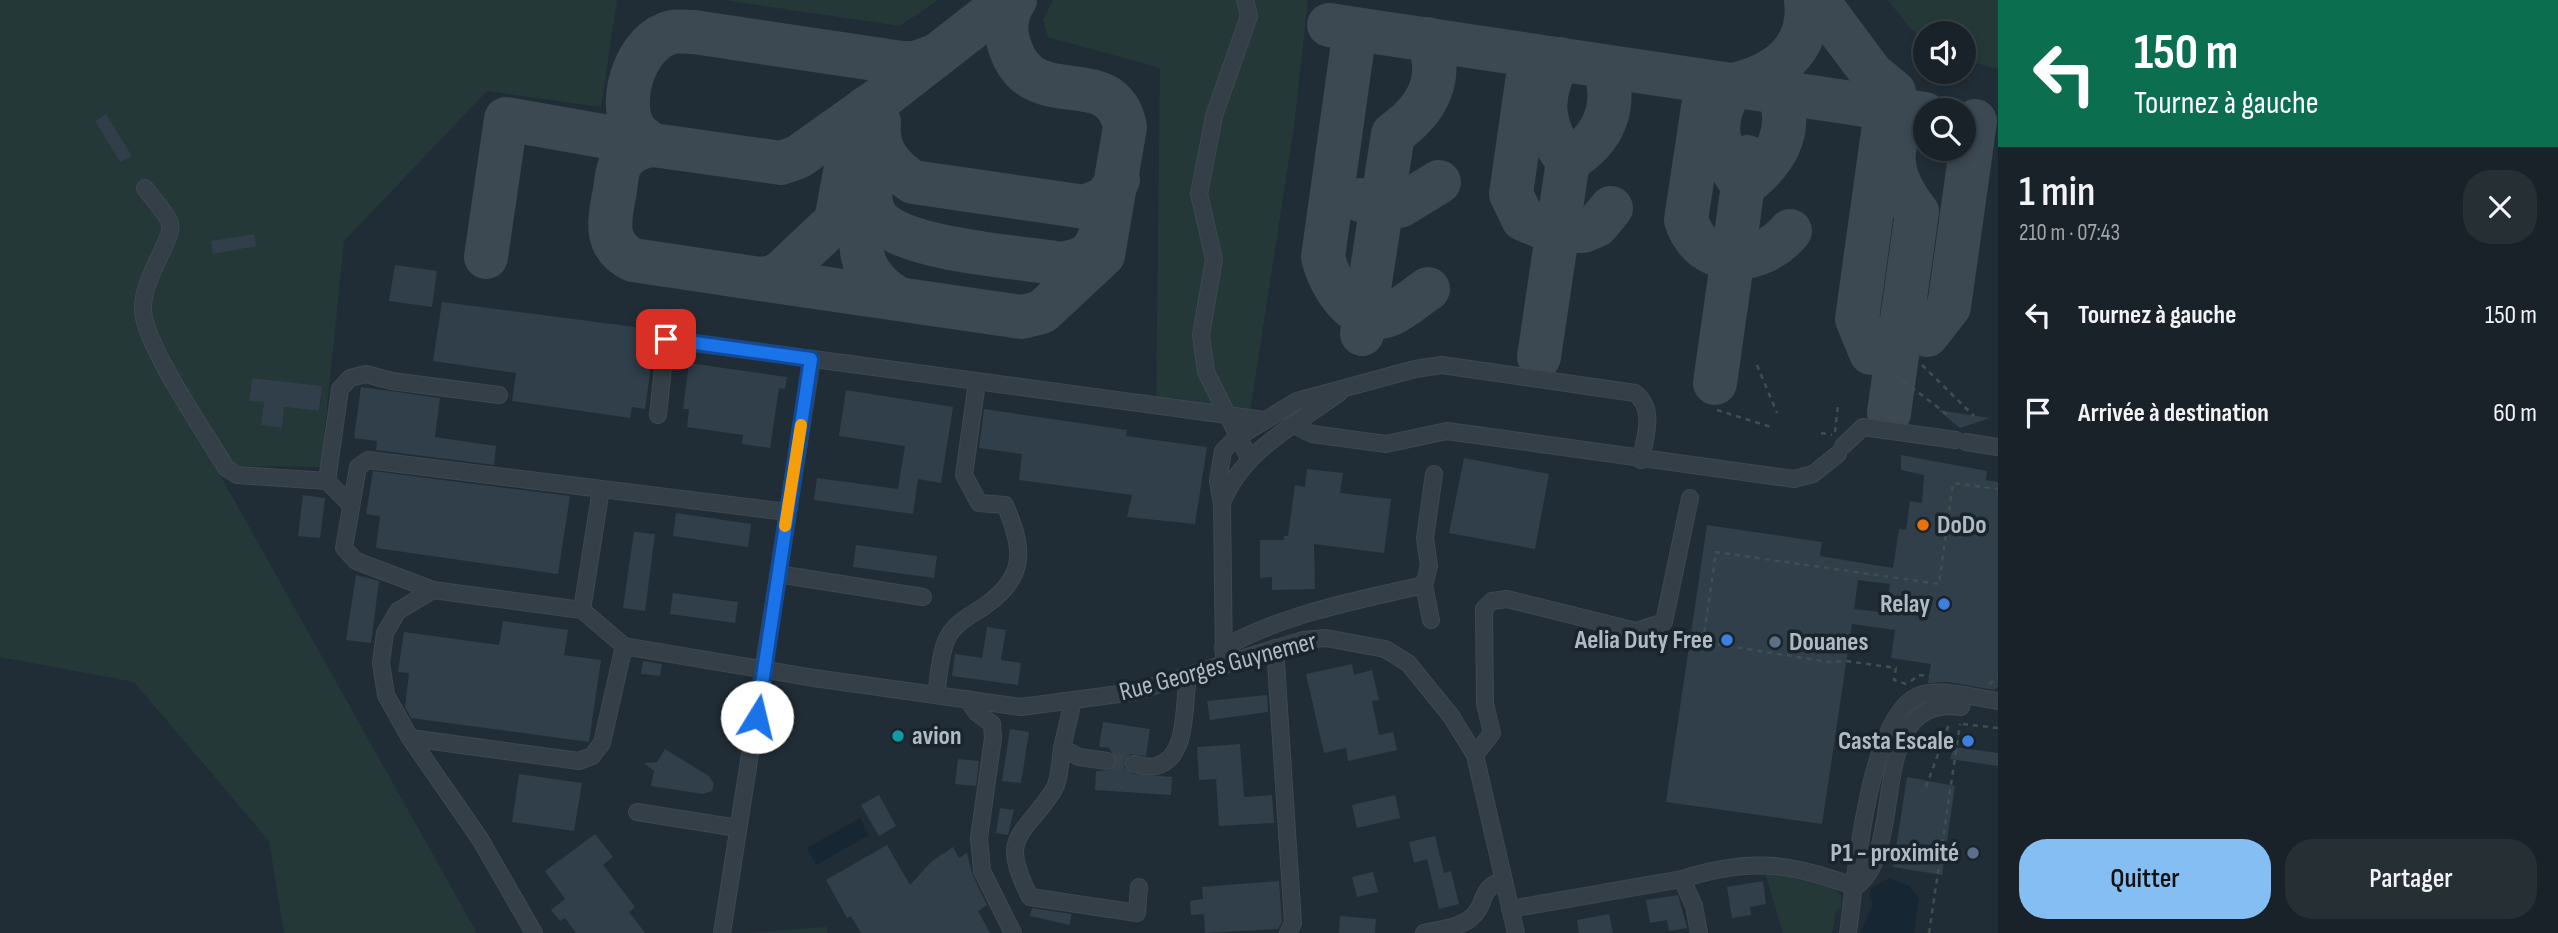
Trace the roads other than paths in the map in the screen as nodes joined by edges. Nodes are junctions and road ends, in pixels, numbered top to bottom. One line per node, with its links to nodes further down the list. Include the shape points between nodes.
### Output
1 (1245, 0): 8 (street, via 1249,16 1214,116 1199,194 1214,259 1202,335 1206,372)
2 (145, 188): 16 (street, via 170,224 169,239 145,292 143,316 151,340 226,468 237,475)
3 (811, 359): 4 (street); 7 (street, via 666,339); 21 (street)
4 (977, 382): 8 (street); 34 (street, via 964,475 979,503 1005,505 1019,539 1018,558 1004,591 950,634)
5 (1343, 390): 9 (street, via 1297,401); 10 (street); 14 (street, via 1442,365 1634,393 1644,400 1649,412)
6 (499, 395): 16 (street, via 366,374 350,378 340,390)
7 (658, 415)
8 (1227, 415): 9 (street); 11 (street)
9 (1264, 420): 11 (street)
10 (1294, 425): 13 (street); 14 (street, via 1312,435 1386,444 1447,431)
11 (1238, 437): 13 (street); 19 (street, via 1223,451)
12 (1998, 447): 14 (street, via 1863,426 1813,474 1794,480)
13 (1249, 458): 19 (street)
14 (1642, 460)
15 (1434, 474): 23 (street)
16 (327, 481): 20 (street)
17 (601, 489): 20 (street, via 368,460 358,467); 21 (street); 26 (street)
18 (1690, 498): 41 (street, via 1664,622 1636,631 1507,599 1492,601 1484,609 1485,705 1492,733)
19 (1222, 504): 29 (street)
20 (351, 505): 24 (street, via 344,548 349,556)
21 (787, 512): 22 (street)
22 (778, 574): 25 (street); 32 (street)
23 (1424, 585): 27 (street); 29 (street, via 1307,612 1251,632)
24 (433, 590): 26 (street); 39 (street, via 398,611 385,633 381,663 386,695)
25 (923, 597)
26 (582, 610): 28 (street)
27 (1431, 620)
28 (624, 646): 32 (street, Rue Georges Guynemer); 39 (street, via 602,743 592,756 579,761)
29 (1223, 648): 31 (street)
30 (1275, 648): 31 (street, Rue Georges Guynemer); 41 (street, Rue Georges Guynemer, via 1326,638 1385,649 1408,663 1451,716); 54 (street, via 1293,923)
31 (1224, 666): 33 (street, Rue Georges Guynemer)
32 (765, 670): 34 (street, Rue Georges Guynemer); 45 (street)
33 (1188, 678): 36 (street, Rue Georges Guynemer); 43 (street, via 1180,742 1169,759 1155,766)
34 (936, 695): 35 (street, Rue Georges Guynemer)
35 (967, 699): 36 (street, Rue Georges Guynemer, via 1021,707); 53 (street, via 992,723 979,838 982,871)
36 (1073, 701): 40 (street)
37 (1998, 701): 49 (street, via 1929,692 1898,710 1881,749 1860,834)
38 (1998, 712): 49 (street, via 1938,714 1913,723 1896,755 1880,842 1863,881)
39 (410, 738): 51 (street, via 480,839)
40 (1062, 748): 42 (street, via 1079,757); 48 (street, via 1055,789 1018,832 1017,873 1030,897 1137,913)
41 (1475, 755): 47 (street, Rue Georges Guynemer)
42 (1107, 761)
43 (1134, 764)
44 (637, 812): 45 (street)
45 (738, 828): 52 (street)
46 (1682, 878): 49 (street, via 1755,863 1794,868); 50 (street); 57 (street, via 1691,895)
47 (1503, 880): 50 (street, Rue Georges Guynemer); 55 (street, via 1483,892 1475,915 1464,923)
48 (1139, 887)
49 (1854, 887): 58 (street)
50 (1510, 909): 56 (street, Rue Georges Guynemer)
51 (534, 933)
52 (722, 933)
53 (1013, 933)
54 (1288, 933)
55 (1424, 933)
56 (1516, 933)
57 (1699, 933)
58 (1848, 933)

